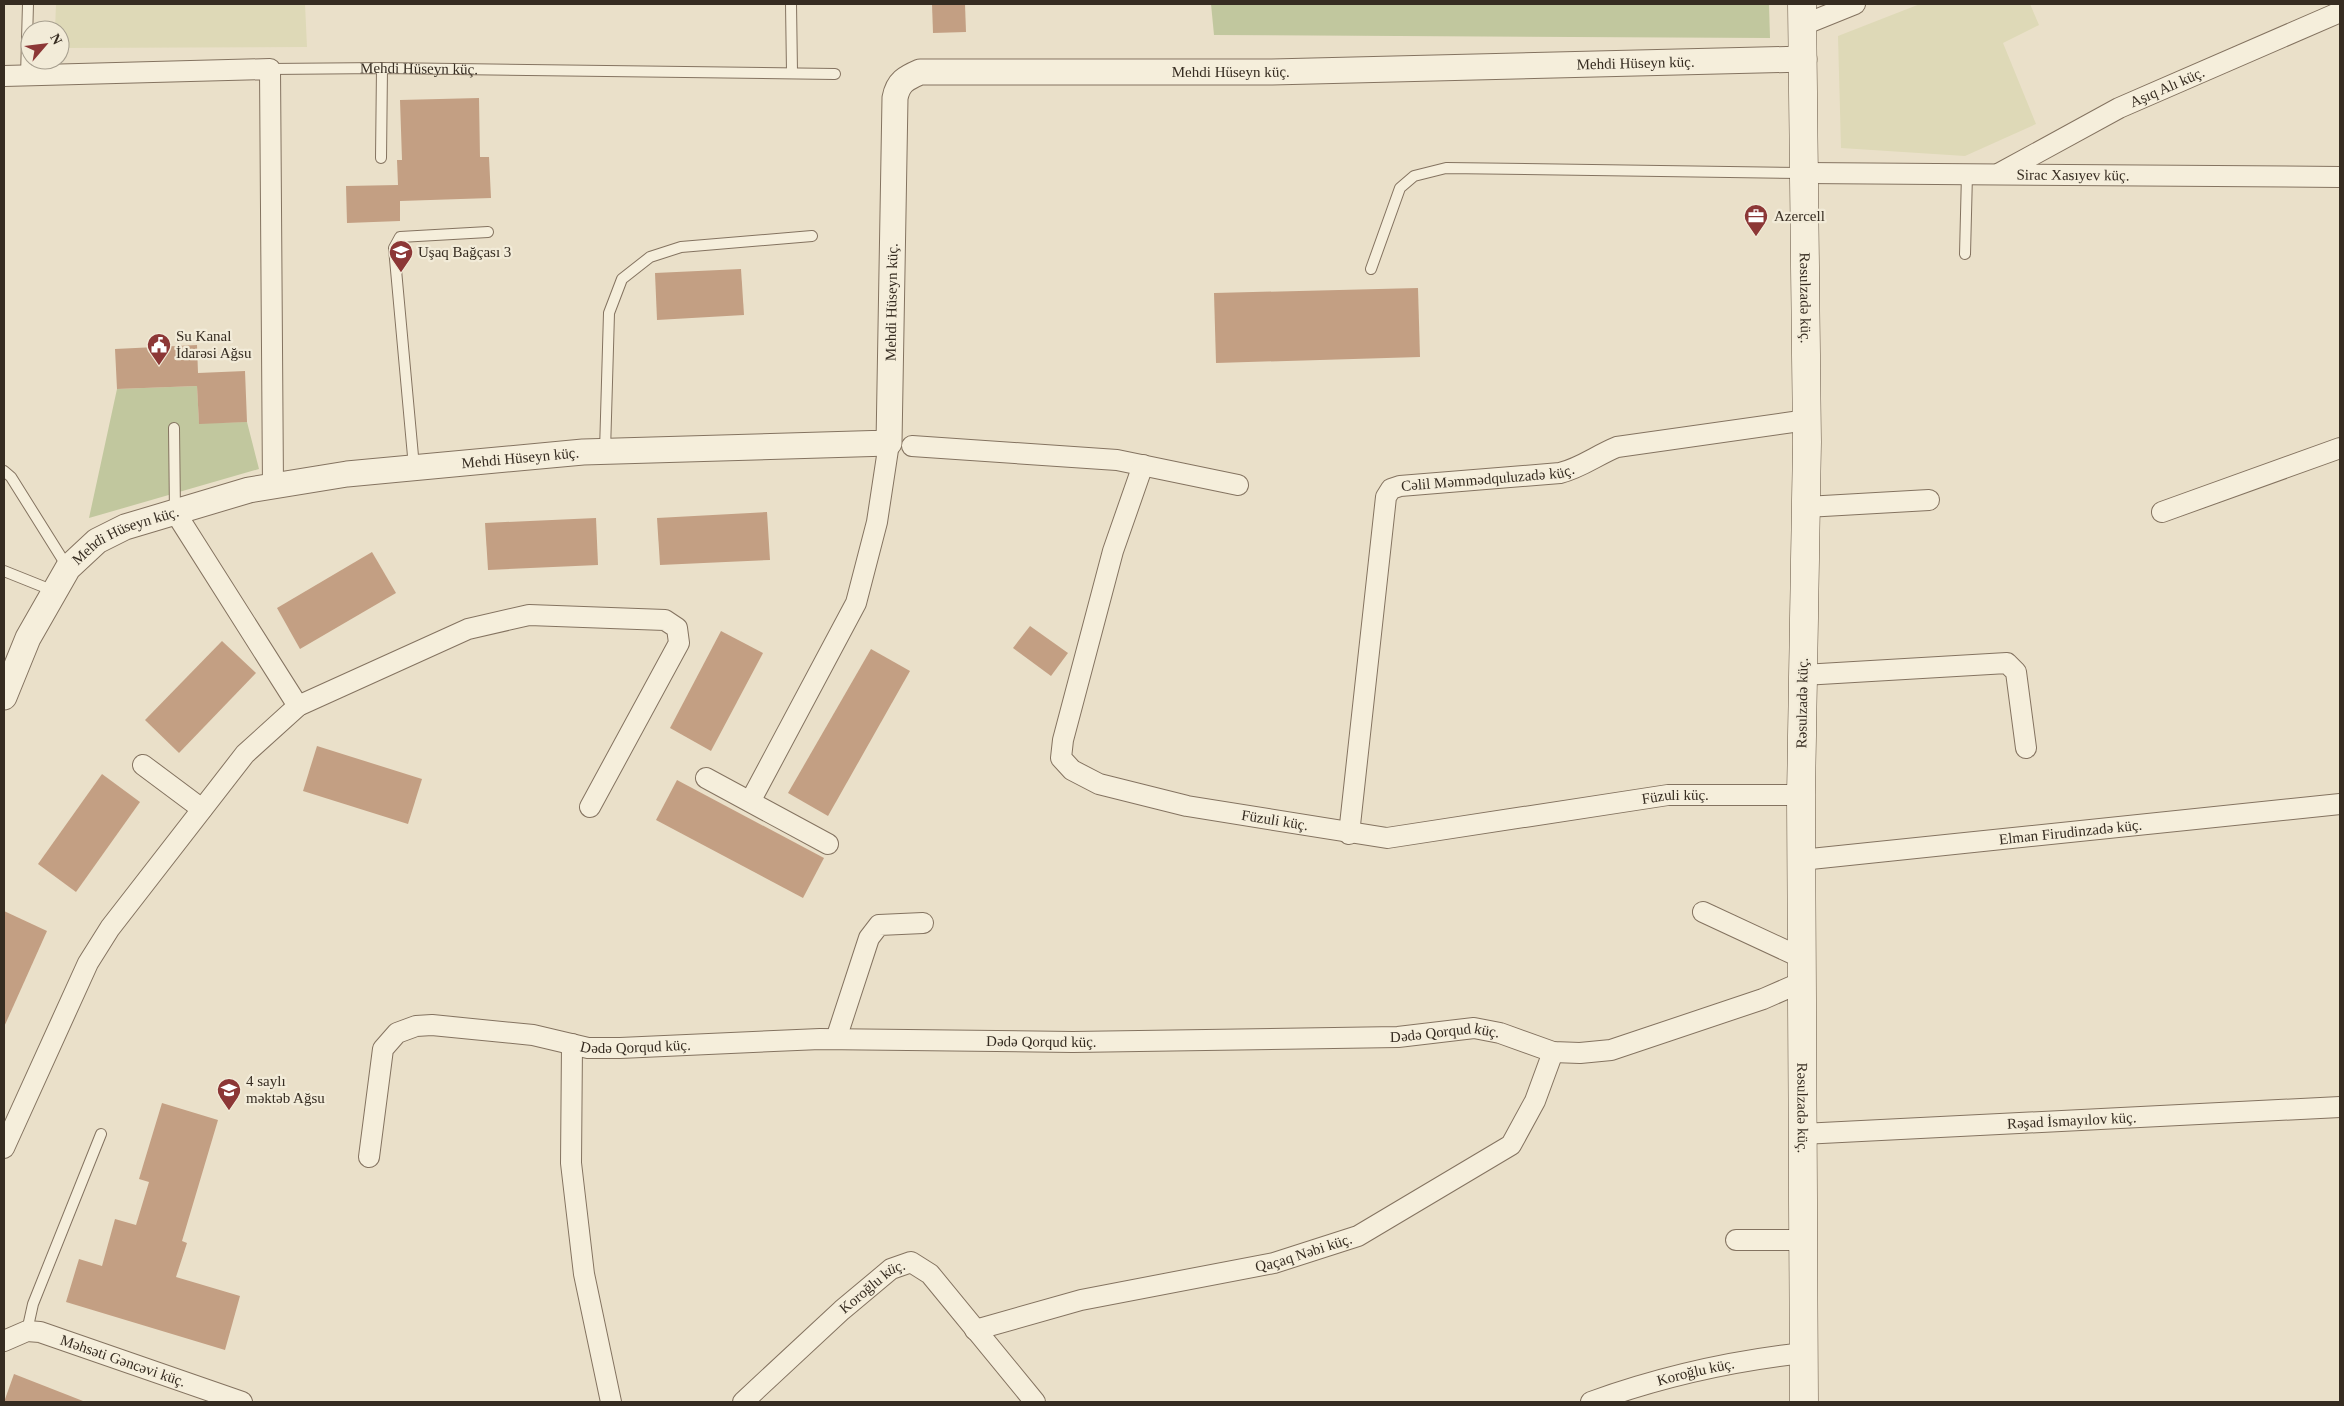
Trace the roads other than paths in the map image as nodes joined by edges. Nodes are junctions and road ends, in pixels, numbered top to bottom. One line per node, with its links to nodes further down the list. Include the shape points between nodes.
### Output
1 (28, 4): 12 (lane)
2 (791, 4): 9 (lane)
3 (1854, 4): 5 (street)
4 (2340, 12): 16 (street, Aşıq Alı küç., via 2119,108)
5 (1803, 14): 6 (main road, Rəsulzadə küç.)
6 (1804, 59): 14 (main road, Rəsulzadə küç.); 24 (street, Mehdi Hüseyn küç., via 1272,72 920,72 905,78 897,87 895,98)
7 (382, 68): 8 (lane, Mehdi Hüseyn küç.); 9 (lane, Mehdi Hüseyn küç.); 13 (lane)
8 (270, 69): 12 (street, Mehdi Hüseyn küç.); 31 (street)
9 (792, 72): 10 (lane, Mehdi Hüseyn küç.)
10 (835, 74)
11 (4, 76): 12 (street, Mehdi Hüseyn küç.)
12 (26, 76)
13 (381, 158)
14 (1805, 173): 15 (street, Sirac Xasıyev küç.); 21 (lane, via 1446,168 1414,176 1400,188); 22 (main road, Rəsulzadə küç.)
15 (1967, 174): 16 (street, Sirac Xasıyev küç.); 20 (lane)
16 (1998, 174): 17 (street, Sirac Xasıyev küç.)
17 (2340, 177)
18 (488, 232): 28 (lane, via 400,237 394,248)
19 (812, 236): 26 (lane, via 680,247 650,257 622,279 609,313)
20 (1965, 254)
21 (1371, 269)
22 (1807, 420): 33 (main road, Rəsulzadə küç.); 50 (street, Cəlil Məmmədquluzadə küç., via 1617,448 1578,469 1560,473 1391,488 1386,497)
23 (174, 428): 34 (lane)
24 (900, 445): 26 (street, Mehdi Hüseyn küç.); 27 (street, via 1117,460); 46 (street, via 856,603)
25 (2340, 448): 35 (street)
26 (605, 452): 28 (street, Mehdi Hüseyn küç.)
27 (1143, 465): 30 (street); 50 (street, Füzuli küç., via 1113,551 1062,740 1061,758 1072,770 1099,784 1188,806)
28 (414, 468): 31 (street, Mehdi Hüseyn küç., via 347,474)
29 (4, 471): 36 (lane, via 11,477)
30 (1238, 486)
31 (273, 487): 34 (street, Mehdi Hüseyn küç., via 249,490)
32 (1929, 500): 33 (street)
33 (1806, 506): 39 (main road, Rəsulzadə küç.)
34 (175, 512): 36 (street, Mehdi Hüseyn küç., via 125,526 97,541); 41 (street)
35 (2162, 512)
36 (68, 568): 38 (street, Mehdi Hüseyn küç.)
37 (4, 571): 38 (lane)
38 (55, 591): 40 (street, Mehdi Hüseyn küç., via 28,638)
39 (1802, 675): 42 (street, via 2007,663 2016,672); 45 (main road, Rəsulzadə küç.)
40 (4, 697)
41 (298, 706): 48 (street, via 468,629 529,615 665,620 677,628 679,644); 49 (street, via 245,754)
42 (2026, 748)
43 (143, 765): 49 (street)
44 (706, 778): 46 (street)
45 (1801, 795): 50 (street, Füzuli küç., via 1668,795 1387,838); 52 (main road, Rəsulzadə küç.)
46 (750, 800): 51 (street)
47 (2340, 804): 52 (street, Elman Firudinzadə küç.)
48 (590, 807)
49 (202, 809): 62 (street, via 110,928 88,963)
50 (1349, 834)
51 (828, 844)
52 (1801, 860): 55 (main road, Rəsulzadə küç.)
53 (1703, 912): 55 (street)
54 (923, 923): 56 (street, via 880,925 869,938)
55 (1802, 970): 58 (street, Dədə Qorqud küç., via 1763,999 1611,1050); 61 (main road, Rəsulzadə küç.)
56 (836, 1040): 57 (street, Dədə Qorqud küç., via 620,1048 588,1048); 58 (street, Dədə Qorqud küç., via 1073,1042 1378,1038 1474,1028 1500,1033)
57 (572, 1044): 63 (street, Dədə Qorqud küç., via 534,1035 432,1025 416,1026 398,1033 383,1049); 71 (street, via 571,1162 584,1274)
58 (1553, 1052): 66 (street, Qaçaq Nəbi küç., via 1535,1101 1511,1145 1358,1236 1274,1263 1080,1300)
59 (2340, 1107): 61 (street, Rəşad İsmayılov küç.)
60 (100, 1134): 67 (lane, via 33,1304)
61 (1802, 1134): 65 (main road, Rəsulzadə küç.)
62 (4, 1148)
63 (369, 1157)
64 (1736, 1240): 65 (street)
65 (1803, 1240): 69 (main road, Rəsulzadə küç.)
66 (975, 1330): 72 (street, Koroğlu küç., via 930,1274 911,1262 891,1269); 73 (street, Koroğlu küç.)
67 (27, 1331): 68 (street); 70 (street, Məhsəti Gəncəvi küç., via 40,1332)
68 (4, 1341)
69 (1804, 1353): 74 (street, Koroğlu küç., via 1746,1360 1639,1385); 75 (main road, Rəsulzadə küç.)
70 (242, 1402)
71 (611, 1402)
72 (743, 1402)
73 (1035, 1402)
74 (1590, 1402)
75 (1804, 1402)

